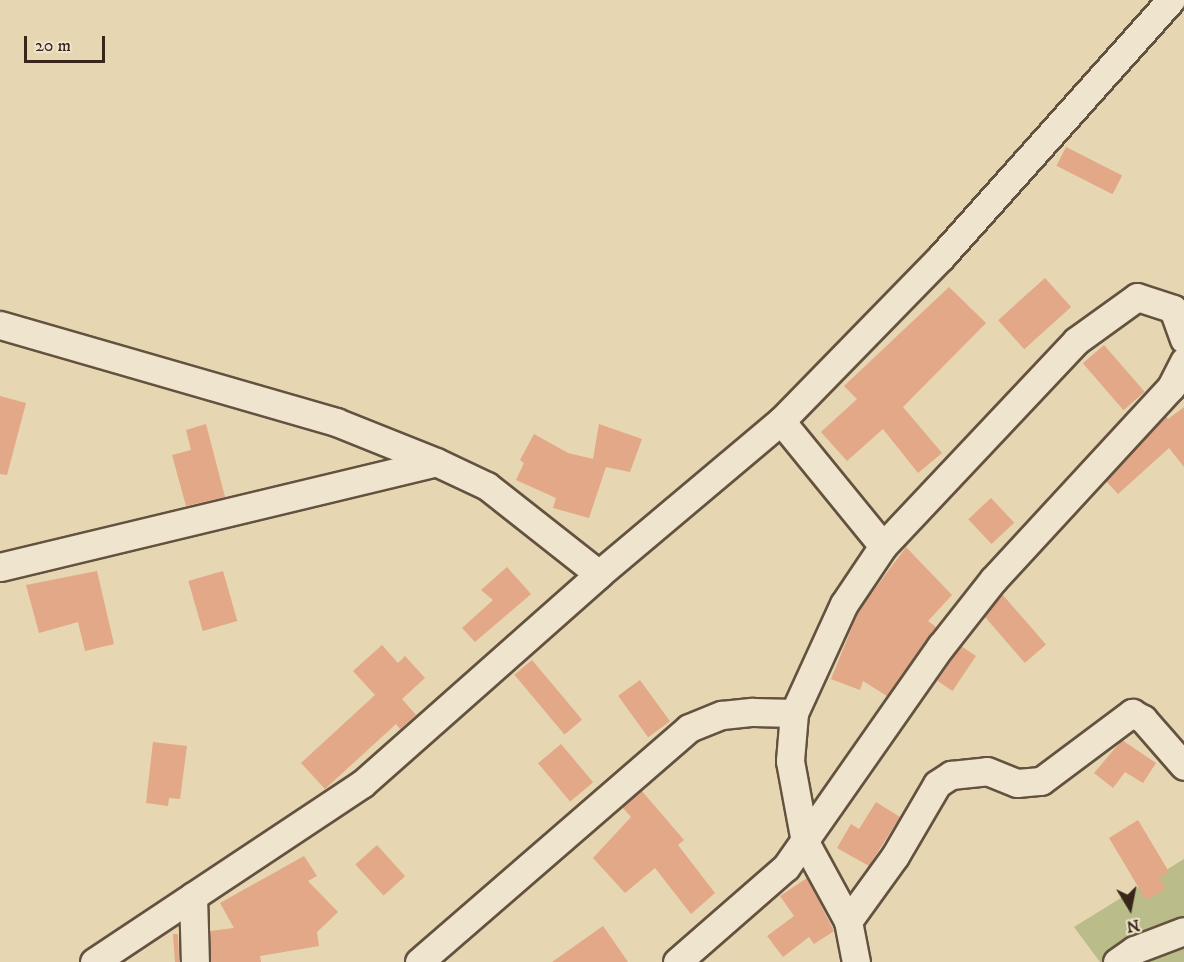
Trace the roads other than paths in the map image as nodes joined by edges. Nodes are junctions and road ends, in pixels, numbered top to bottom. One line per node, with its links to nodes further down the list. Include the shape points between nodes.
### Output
1 (1171, 0): 5 (street, via 940,257)
2 (0, 324): 6 (street, via 336,422)
3 (1184, 339): 7 (street, via 1173,309 1137,297 1076,341)
4 (1184, 361): 12 (street, via 1171,387 993,580 941,646)
5 (781, 421): 7 (street); 9 (street)
6 (436, 462): 8 (street); 9 (street, via 487,486)
7 (883, 546): 10 (street, via 844,604)
8 (0, 567)
9 (599, 574): 13 (street, via 362,784)
10 (794, 713): 12 (street, via 790,761); 18 (street, via 722,715 689,728)
11 (1184, 766): 14 (street, via 1143,719 1132,713 1041,781 1017,783 987,771 951,774 937,784 895,856)
12 (805, 842): 14 (street); 19 (street, via 786,867)
13 (194, 896): 16 (street); 17 (street)
14 (848, 921): 20 (street)
15 (1184, 931): 21 (street, via 1134,950)
16 (94, 962)
17 (195, 962)
18 (419, 962)
19 (677, 962)
20 (856, 962)
21 (1118, 962)

